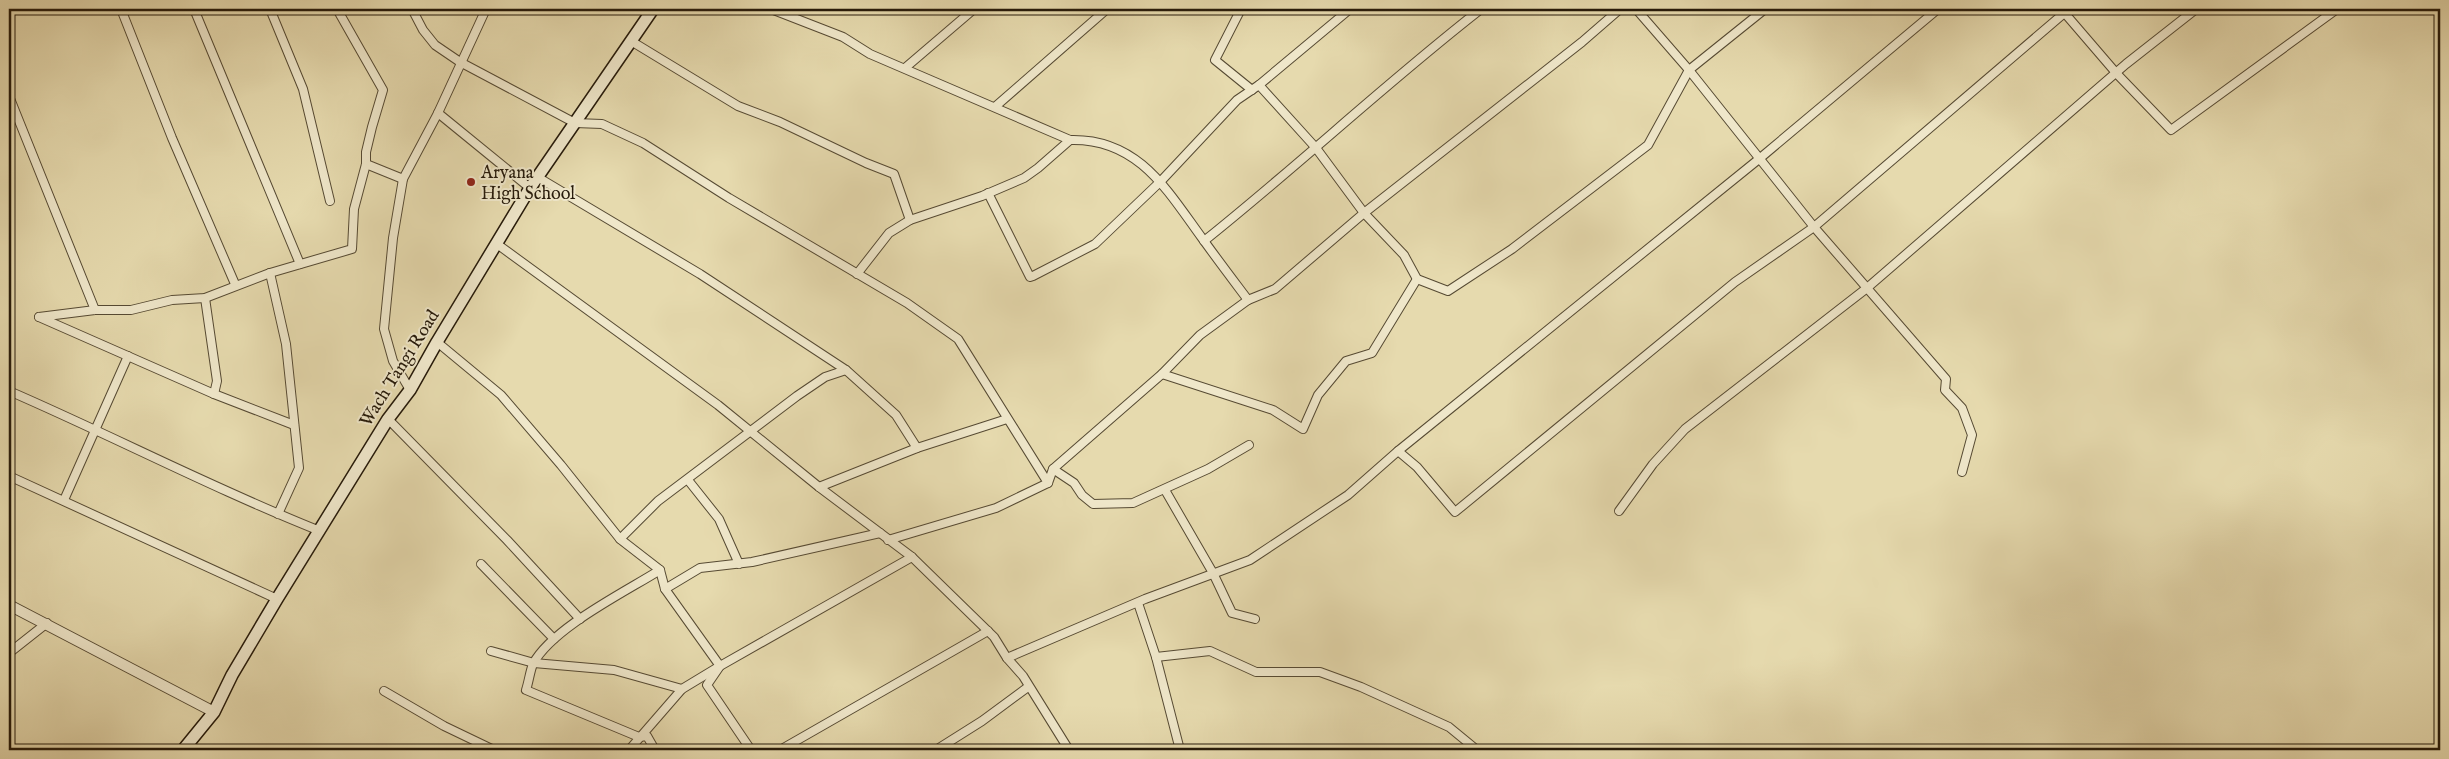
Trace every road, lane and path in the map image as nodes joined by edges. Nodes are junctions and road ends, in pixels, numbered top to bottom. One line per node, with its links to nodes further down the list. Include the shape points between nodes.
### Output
1 (121, 9): 50 (street, via 168,130)
2 (194, 9): 46 (street)
3 (270, 9): 40 (street, via 303,89)
4 (337, 9): 34 (street, via 383,90 366,152)
5 (412, 9): 22 (street, via 436,46)
6 (486, 9): 22 (street)
7 (653, 9): 21 (main road, Wach Tangi Road)
8 (771, 9): 23 (street)
9 (974, 9): 23 (street)
10 (1105, 9): 28 (street)
11 (1242, 9): 26 (street, via 1214,60)
12 (1350, 9): 26 (street)
13 (1481, 9): 32 (street)
14 (1620, 9): 41 (street)
15 (1636, 9): 24 (street)
16 (1765, 9): 24 (street)
17 (1938, 9): 33 (street)
18 (2196, 9): 25 (street)
19 (2337, 9): 25 (street, via 2171,130)
20 (2065, 10): 25 (street); 43 (street)
21 (631, 41): 30 (main road, Wach Tangi Road); 42 (street, via 738,106 894,174)
22 (460, 62): 29 (street); 30 (street)
23 (905, 68): 28 (street)
24 (1689, 70): 33 (street); 49 (street, via 1648,145 1512,249 1448,291)
25 (2117, 74): 51 (street)
26 (1256, 87): 32 (street); 37 (street, via 1238,100)
27 (9, 96): 54 (street)
28 (996, 106): 31 (street)
29 (438, 113): 36 (street); 38 (street)
30 (575, 123): 35 (main road, Wach Tangi Road); 48 (street, via 602,124 644,143)
31 (1070, 140): 37 (street, via 1088,139 1124,151); 39 (street, via 1024,178)
32 (1316, 148): 41 (street); 44 (street)
33 (1759, 159): 43 (street); 69 (street)
34 (366, 164): 36 (street); 46 (street, via 354,209 352,249)
35 (539, 178): 38 (main road, Wach Tangi Road); 57 (street, via 700,274)
36 (403, 179): 59 (street, via 393,238 384,329 393,361)
37 (1161, 181): 39 (street, via 1095,244 1030,277); 44 (street)
38 (530, 188): 45 (main road, Wach Tangi Road)
39 (988, 193): 42 (street)
40 (330, 201)
41 (1364, 213): 49 (street, via 1404,255); 53 (street, via 1275,289)
42 (910, 220): 48 (street, via 889,234)
43 (1814, 227): 51 (street); 69 (street, via 1735,282 1455,512 1417,467)
44 (1204, 241): 53 (street)
45 (497, 244): 55 (main road, Wach Tangi Road); 66 (street)
46 (300, 264): 47 (street)
47 (270, 273): 50 (street); 64 (street, via 286,344)
48 (857, 274): 63 (street, via 958,338)
49 (1416, 279): 58 (street, via 1372,353 1346,361 1318,395 1304,429 1273,410)
50 (235, 284): 52 (street)
51 (1867, 288): 71 (street, via 1946,379 1945,390 1962,408 1972,435); 78 (street, via 1684,429 1653,464)
52 (205, 298): 54 (street, via 172,300 131,310); 61 (street, via 217,381)
53 (1248, 300): 58 (street, via 1200,335)
54 (95, 310): 56 (street, via 39,316)
55 (437, 342): 59 (main road, Wach Tangi Road); 82 (street, via 501,396)
56 (128, 356): 61 (street); 65 (street)
57 (846, 370): 66 (street, via 825,377); 68 (street, via 896,415)
58 (1162, 374): 70 (street)
59 (410, 390): 62 (main road, Wach Tangi Road)
60 (9, 391): 65 (street)
61 (214, 394): 64 (street)
62 (388, 419): 80 (main road, Wach Tangi Road); 93 (street)
63 (1007, 419): 68 (street); 74 (street)
64 (294, 425): 79 (street, via 299,468)
65 (96, 428): 77 (street); 79 (street)
66 (752, 431): 73 (street); 75 (street)
67 (1248, 445): 76 (street)
68 (917, 448): 75 (street)
69 (1398, 451): 88 (street, via 1348,495 1301,528 1250,560)
70 (1053, 469): 74 (street); 76 (street, via 1074,483 1093,504 1133,503)
71 (1962, 472)
72 (9, 476): 77 (street)
73 (688, 480): 82 (street, via 658,502); 86 (street, via 719,519)
74 (1048, 483): 83 (street, via 996,508)
75 (820, 487): 81 (street)
76 (1165, 490): 88 (street)
77 (64, 500): 90 (street)
78 (1619, 512)
79 (278, 514): 80 (street)
80 (320, 531): 90 (main road, Wach Tangi Road)
81 (880, 533): 83 (street); 86 (street)
82 (620, 539): 87 (street)
83 (888, 540): 84 (street)
84 (912, 557): 96 (street); 103 (street)
85 (481, 564): 97 (street)
86 (739, 564): 89 (street, via 700,568)
87 (660, 570): 89 (street); 93 (street)
88 (1213, 572): 91 (street); 94 (street, via 1232,613)
89 (665, 589): 103 (street)
90 (277, 600): 107 (main road, Wach Tangi Road)
91 (1138, 603): 100 (street); 101 (street)
92 (9, 604): 95 (street)
93 (580, 619): 97 (street)
94 (1255, 619)
95 (47, 623): 99 (street); 107 (street)
96 (988, 630): 101 (street); 114 (street)
97 (554, 638): 102 (street)
98 (492, 651): 102 (street)
99 (9, 653)
100 (1156, 657): 117 (street); 118 (street, via 1210,651 1256,672 1320,672 1449,727)
101 (1008, 658): 104 (street)
102 (534, 663): 105 (street, via 614,670); 108 (street, via 526,690)
103 (720, 666): 105 (street); 113 (street, via 708,684)
104 (1028, 687): 115 (street); 116 (street)
105 (682, 690): 108 (street)
106 (384, 691): 110 (street)
107 (214, 712): 109 (main road, Wach Tangi Road)
108 (639, 737): 111 (street); 112 (street, via 647,736)
109 (183, 750)
110 (494, 750)
111 (629, 750)
112 (655, 750)
113 (752, 750)
114 (780, 750)
115 (936, 750)
116 (1068, 750)
117 (1180, 750)
118 (1477, 750)

